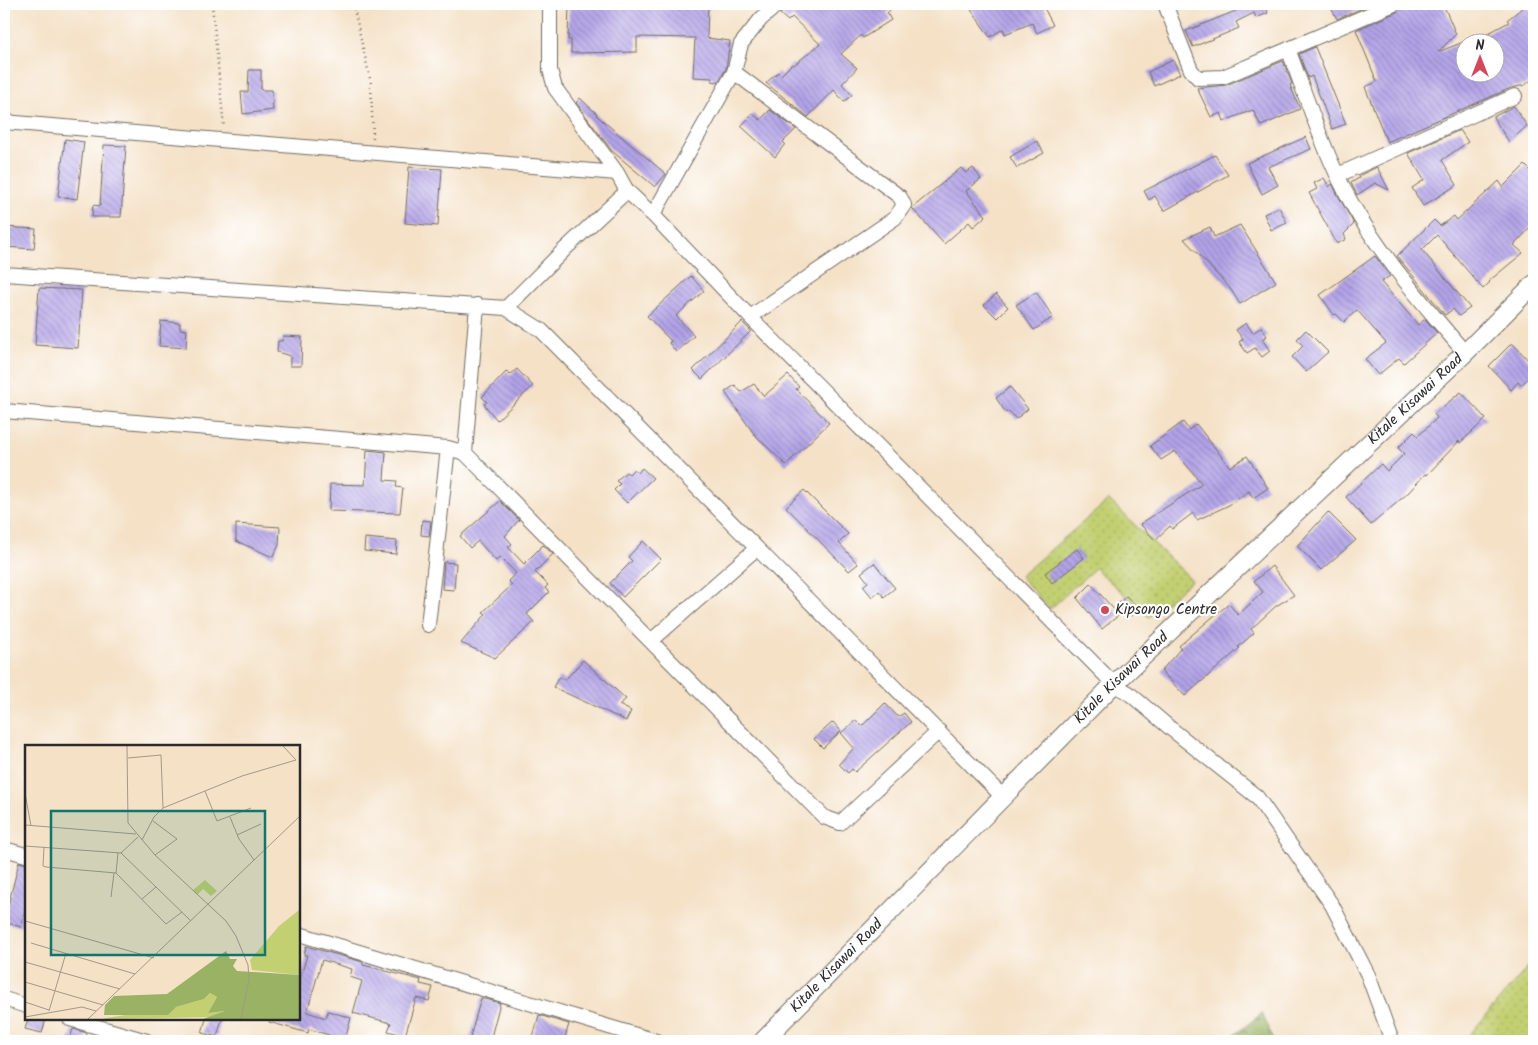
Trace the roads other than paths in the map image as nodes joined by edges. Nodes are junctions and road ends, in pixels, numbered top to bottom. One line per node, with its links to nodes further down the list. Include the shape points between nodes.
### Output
1 (550, 4): 9 (street, via 551,79)
2 (778, 4): 6 (street, via 761,18 741,44)
3 (1165, 4): 5 (street, via 1191,70 1198,78 1223,77)
4 (1394, 4): 5 (street)
5 (1288, 49): 10 (street)
6 (734, 72): 12 (street); 17 (street, via 900,197 904,205 895,218)
7 (1515, 96): 10 (street)
8 (4, 122): 9 (street)
9 (618, 172): 11 (street)
10 (1338, 175): 18 (street, via 1352,204 1392,266)
11 (627, 191): 12 (street); 16 (street)
12 (653, 215): 17 (street)
13 (4, 274): 15 (street)
14 (1534, 284): 18 (street, Kitale Kisawai Road)
15 (478, 305): 16 (street); 21 (street)
16 (506, 308): 22 (street, via 541,330)
17 (750, 317): 25 (street)
18 (1464, 353): 25 (street, Kitale Kisawai Road)
19 (4, 411): 20 (street)
20 (448, 448): 21 (street); 23 (street)
21 (465, 453): 24 (street)
22 (757, 548): 24 (street); 26 (street)
23 (428, 625)
24 (651, 641): 26 (street, via 824,817 840,823)
25 (1114, 684): 27 (street, Kitale Kisawai Road); 38 (street, via 1257,797 1332,905 1368,975)
26 (939, 732): 27 (street)
27 (1004, 798): 37 (street, Kitale Kisawai Road, via 936,863)
28 (4, 848): 29 (street)
29 (25, 855)
30 (300, 934): 36 (street)
31 (4, 1000): 32 (street)
32 (25, 1006)
33 (72, 1020): 34 (street)
34 (103, 1035): 35 (street)
35 (147, 1041)
36 (656, 1041)
37 (763, 1041)
38 (1392, 1041)

